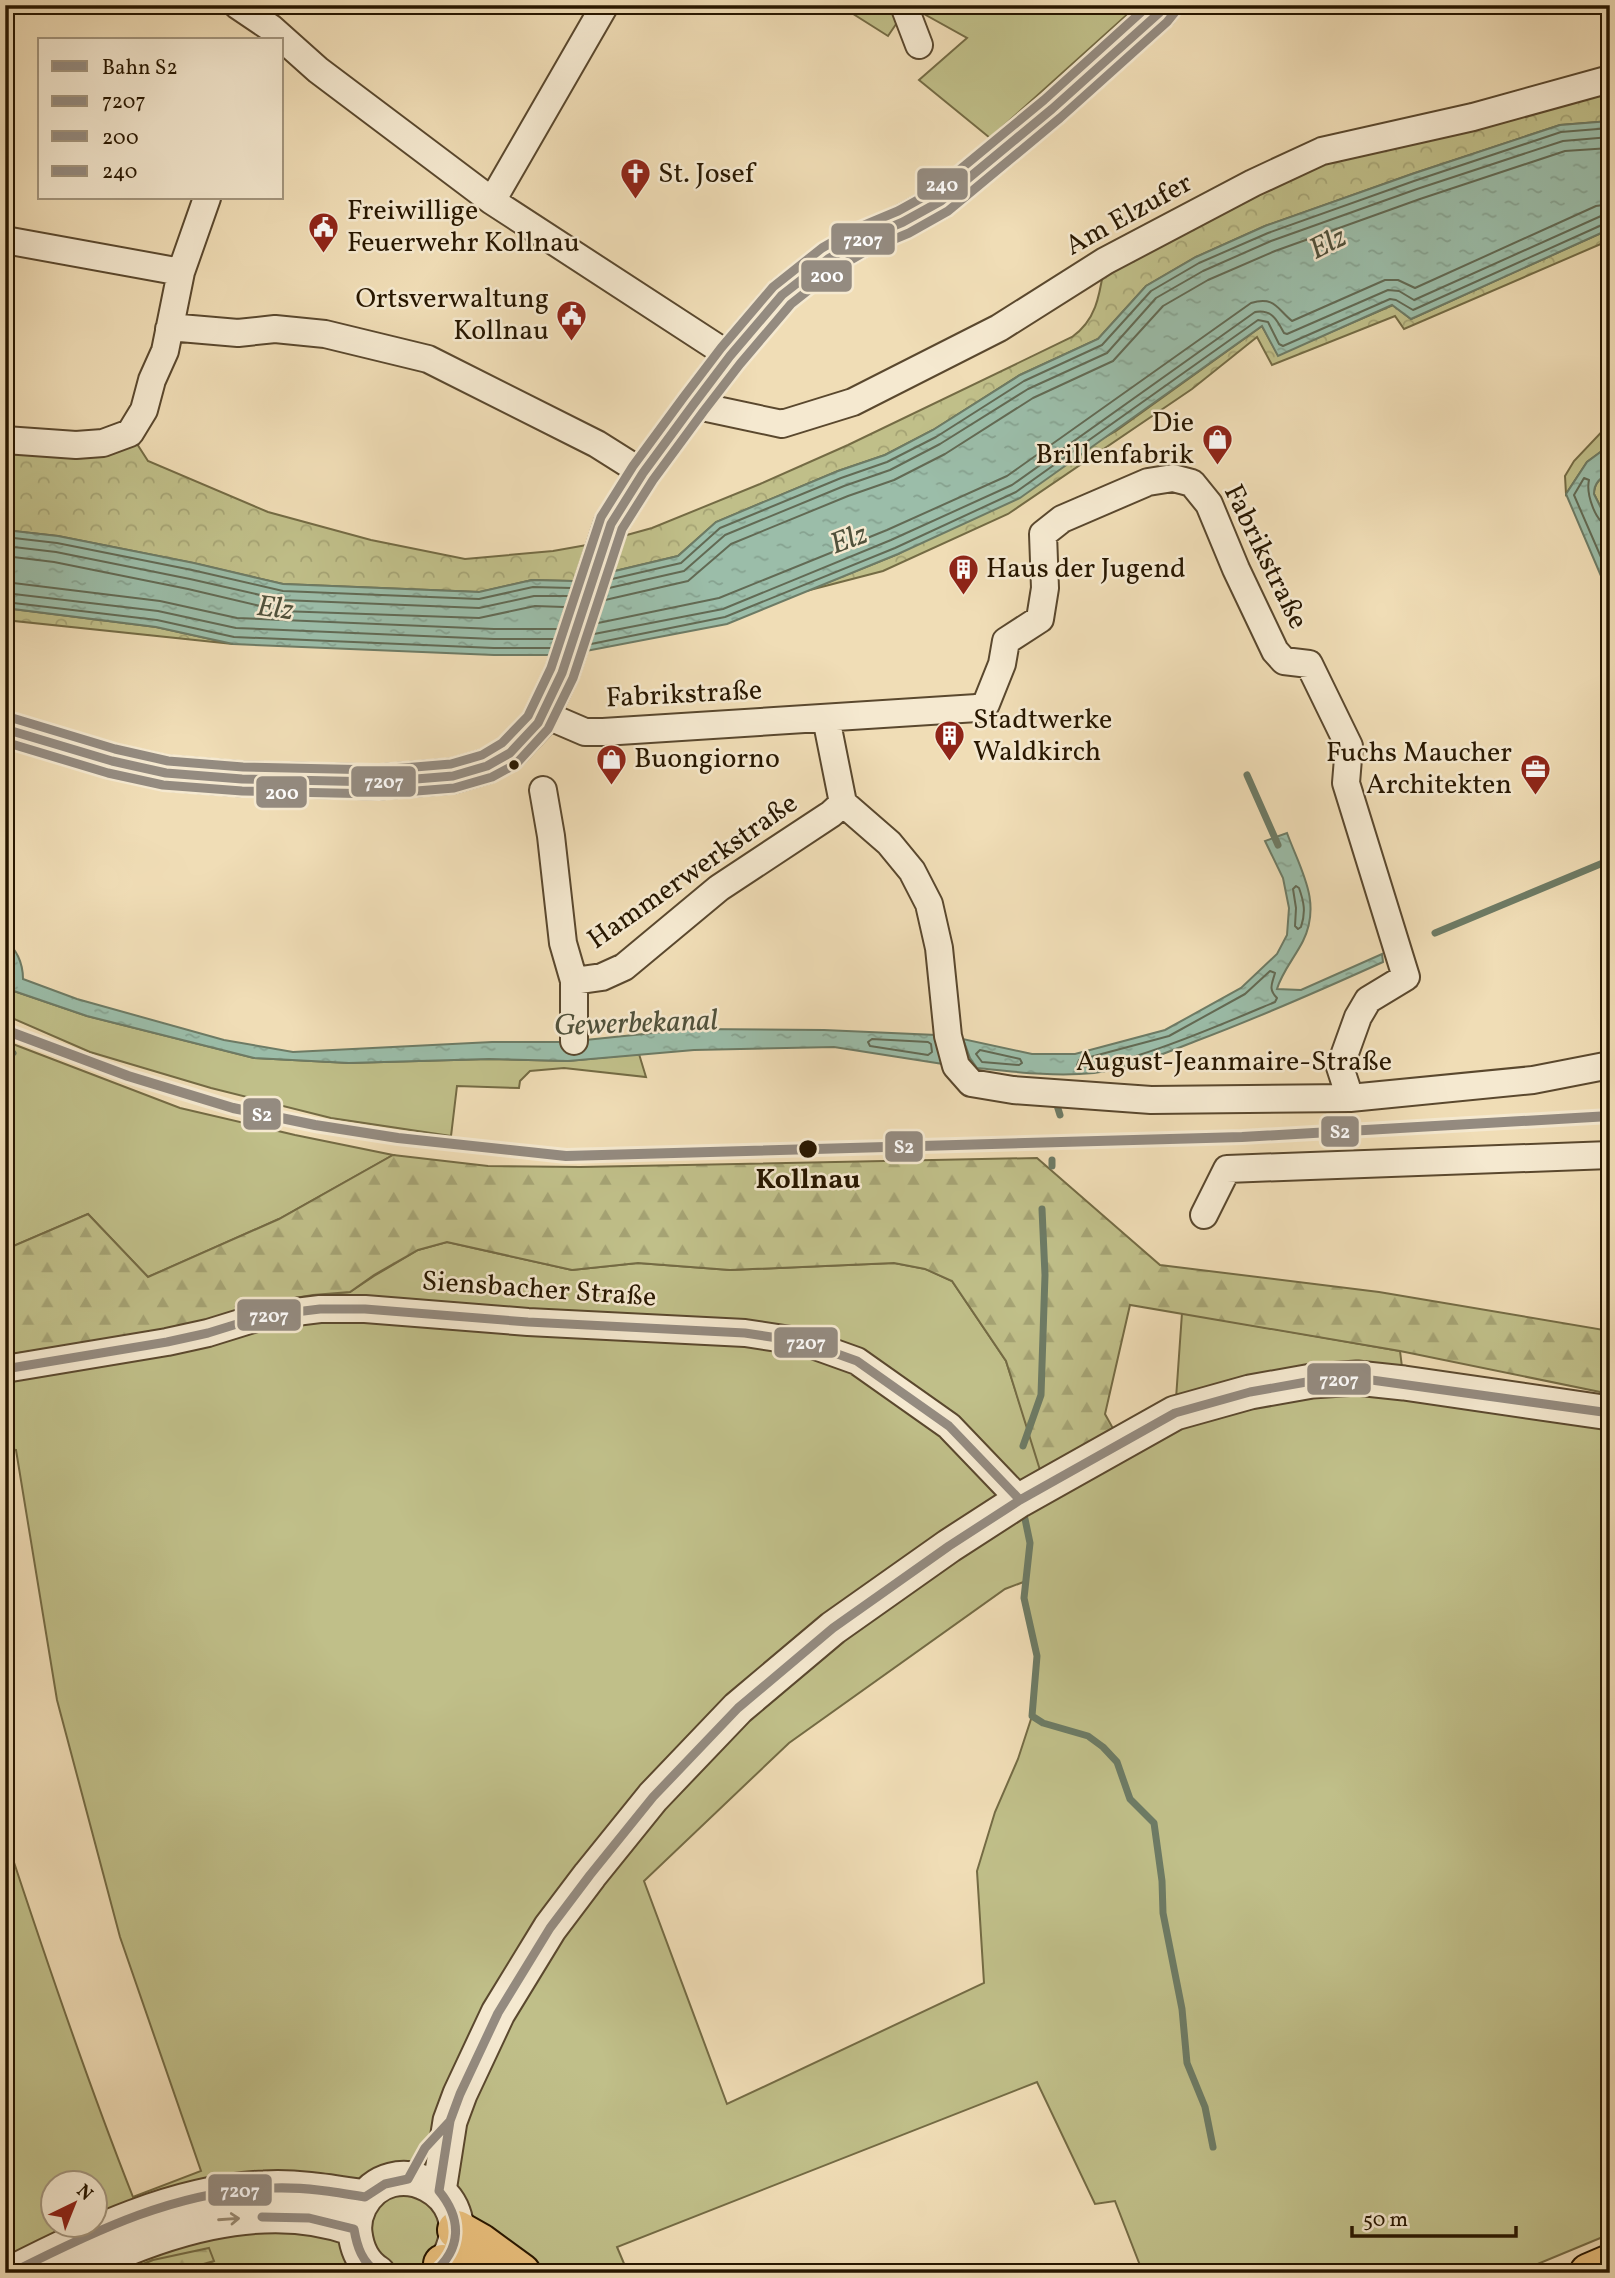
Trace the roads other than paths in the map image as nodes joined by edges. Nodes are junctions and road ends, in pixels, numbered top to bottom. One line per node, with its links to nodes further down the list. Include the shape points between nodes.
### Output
1 (237, 5): 5 (street)
2 (605, 5): 9 (street)
3 (909, 5): 6 (street, via 906,10)
4 (1165, 5): 13 (street, via 1052,109 941,201 828,258 782,296)
5 (271, 24): 9 (street, via 318,70)
6 (919, 45)
7 (1610, 79): 14 (street, Am Elzufer, via 1473,117 1322,151 1105,261 999,328 853,402 782,424)
8 (206, 200): 11 (street)
9 (492, 201): 13 (street)
10 (5, 240): 11 (street)
11 (181, 272): 12 (street)
12 (169, 329): 15 (street, via 144,410 130,433 103,443 76,445); 16 (street, via 237,333 275,328 325,334 428,359 597,444)
13 (730, 356): 14 (street)
14 (693, 405): 16 (street)
15 (5, 440)
16 (643, 473): 17 (street, via 611,524 567,660)
17 (543, 714): 18 (street, Fabrikstraße, via 585,732); 19 (street, via 510,753 487,766 453,776 379,782 166,773)
18 (826, 718): 21 (street); 25 (street, Fabrikstraße, via 986,704 1006,641 1040,619 1044,534 1062,519 1148,482 1173,478 1192,483 1209,504 1275,651 1284,661 1309,664 1349,746 1346,783 1406,977 1368,1000 1358,1017 1340,1067)
19 (5, 729)
20 (543, 790): 22 (street, Hammerwerkstraße, via 563,943)
21 (843, 803): 22 (street, Hammerwerkstraße, via 719,888 624,967 602,977); 25 (street, August-Jeanmaire-Straße, via 889,843 912,871 929,904 939,948 948,1036 956,1066 971,1083 1151,1100)
22 (574, 981): 23 (street, Hammerwerkstraße)
23 (575, 1041)
24 (1610, 1065): 25 (street, August-Jeanmaire-Straße, via 1533,1080)
25 (1350, 1098)
26 (1610, 1155): 27 (street, via 1227,1169)
27 (1204, 1214)
28 (5, 1369): 30 (street, Siensbacher Straße, via 167,1342 263,1316 320,1309 744,1333 804,1342 857,1361 949,1426)
29 (1610, 1413): 30 (street, via 1404,1383 1357,1378 1312,1381 1175,1413)
30 (1020, 1500): 31 (street, via 833,1629 738,1707 653,1797 550,1928 498,2013)
31 (450, 2121): 32 (street, via 425,2148); 33 (street)
32 (408, 2179): 33 (street, via 426,2182); 34 (street, via 391,2181)
33 (439, 2191): 36 (street, via 454,2213)
34 (365, 2197): 35 (street); 39 (street, via 263,2188 208,2195 106,2228)
35 (354, 2229): 38 (street, via 362,2259); 40 (street, one-way to 35, via 163,2235 218,2220 274,2216 335,2221)
36 (450, 2260): 41 (highway, via 480,2243)
37 (1610, 2264): 42 (highway)
38 (374, 2271)
39 (11, 2273)
40 (73, 2273)
41 (521, 2273)
42 (1589, 2273)

